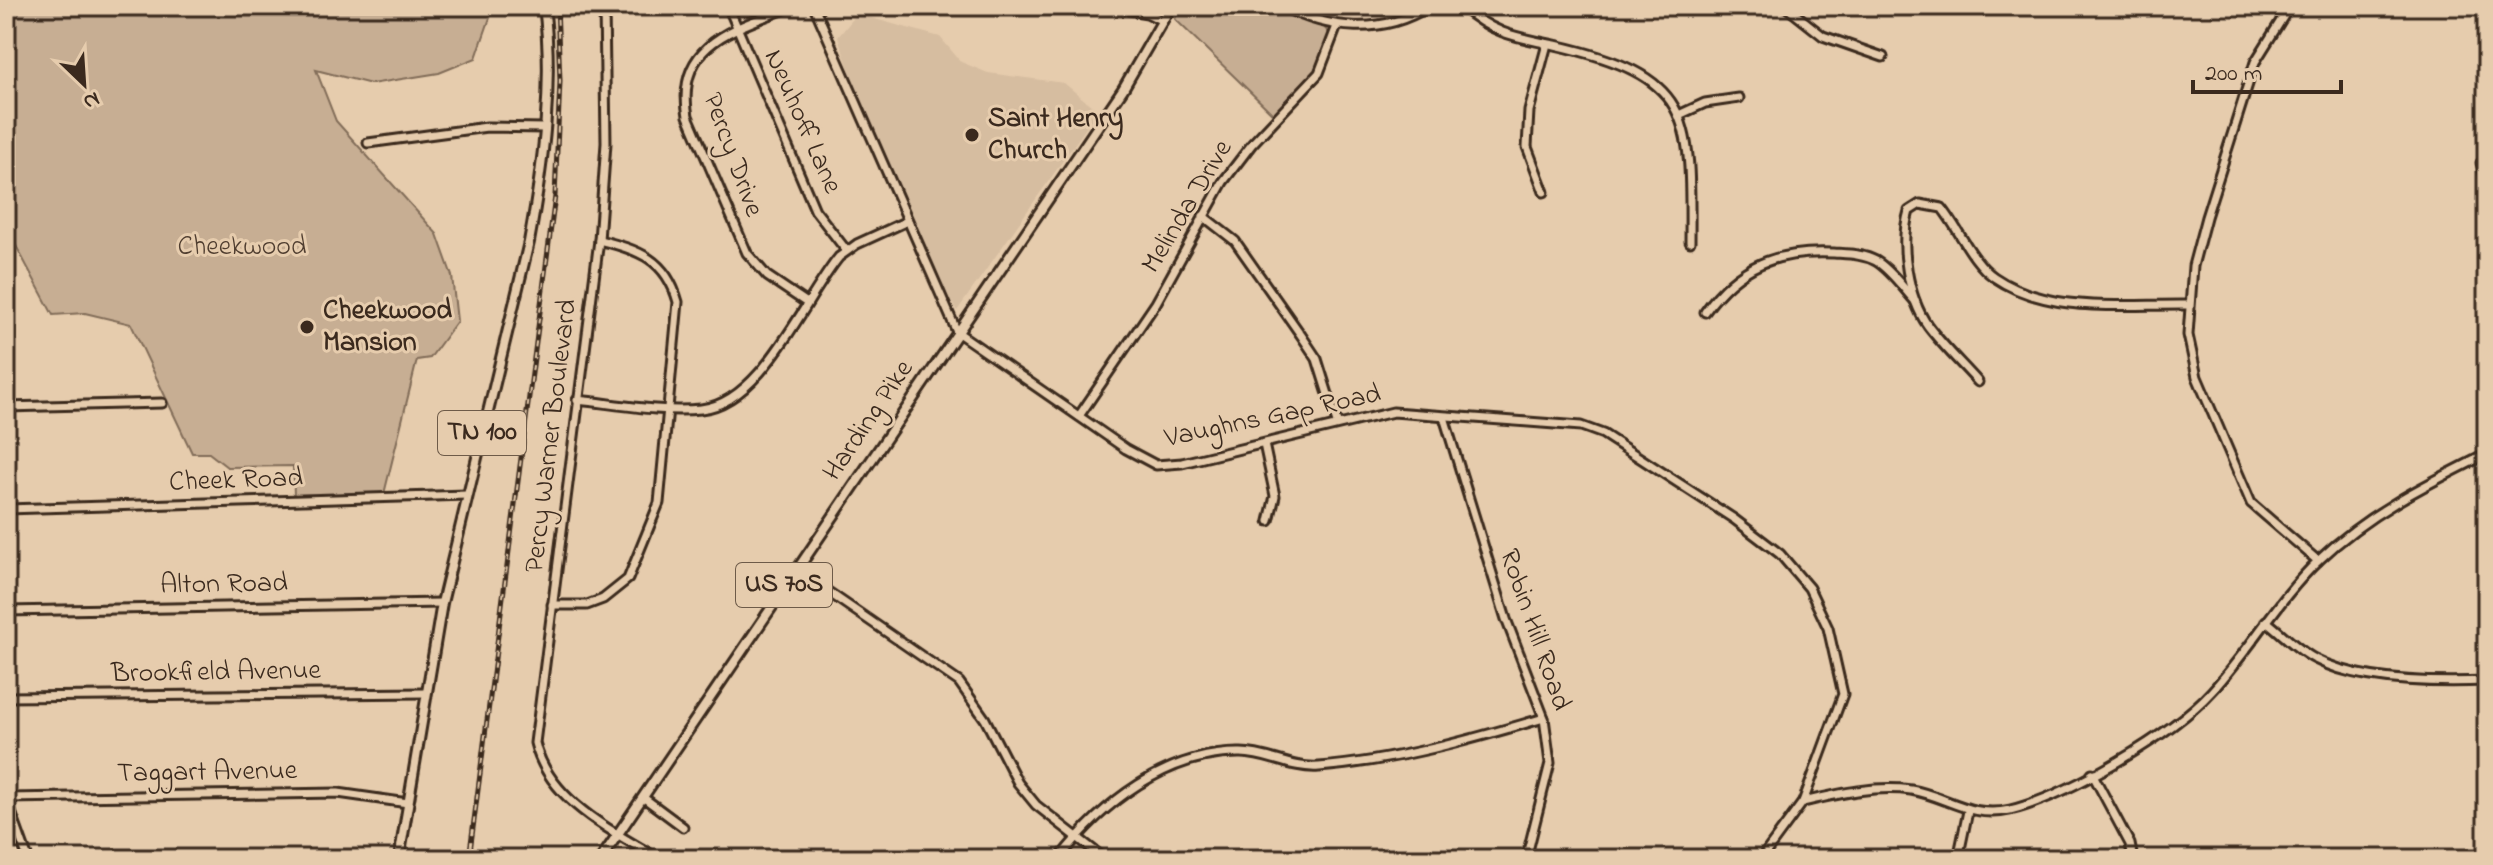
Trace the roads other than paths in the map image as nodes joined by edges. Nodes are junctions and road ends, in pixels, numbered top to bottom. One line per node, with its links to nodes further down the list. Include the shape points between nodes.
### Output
1 (544, 6): 23 (main road, TN 100)
2 (604, 6): 30 (street, Percy Warner Boulevard, via 606,143)
3 (728, 6): 18 (street, Neuhoff Lane)
4 (793, 6): 18 (street, Percy Drive)
5 (814, 6): 29 (street)
6 (1108, 6): 14 (street)
7 (1171, 6): 15 (main road, Harding Pike / US 70S)
8 (1281, 6): 16 (street)
9 (1293, 6): 16 (street)
10 (1429, 6): 17 (street, via 1382,25)
11 (1461, 6): 19 (street, via 1498,33)
12 (1785, 6): 20 (street, via 1825,38)
13 (2290, 6): 34 (street, via 2255,62 2193,266)
14 (1128, 8): 15 (street)
15 (1163, 21): 37 (main road, Harding Pike / US 70S, via 1123,89)
16 (1323, 22): 17 (street)
17 (1337, 26): 28 (street, Melinda Drive, via 1316,77 1243,155)
18 (737, 28): 32 (street, Neuhoff Lane, via 815,210); 33 (street, Percy Drive, via 704,48 690,69 684,94 688,116 747,253 767,276)
19 (1547, 44): 22 (street, via 1602,55 1644,74); 27 (street, via 1529,111 1527,147)
20 (1883, 57)
21 (1739, 98): 22 (street, via 1705,103)
22 (1681, 114): 31 (street, via 1691,155)
23 (544, 128): 24 (street, via 487,127); 48 (main road, TN 100, via 529,242)
24 (368, 143)
25 (2481, 163): 26 (street)
26 (2487, 184)
27 (1544, 192)
28 (1203, 216): 43 (street, Melinda Drive, via 1156,303); 45 (street, via 1235,241 1317,359)
29 (905, 222): 32 (street); 37 (street)
30 (599, 240): 39 (street, Percy Warner Boulevard); 42 (street, via 639,250 662,266 673,284 678,302)
31 (1690, 242)
32 (846, 250): 33 (street)
33 (807, 303): 42 (street, via 740,393 704,409)
34 (2188, 305): 35 (street, via 2073,304 2025,291 1994,277 1942,208 1920,204 1909,211 1904,226); 51 (street, via 2197,377 2251,503)
35 (1920, 306): 36 (street, via 1879,262 1801,253 1757,262); 38 (street, via 1926,324)
36 (1705, 312)
37 (957, 332): 43 (street, Vaughns Gap Road); 52 (main road, Harding Pike / US 70S)
38 (1978, 382)
39 (577, 400): 42 (street); 54 (street, Percy Warner Boulevard)
40 (162, 403): 41 (street)
41 (6, 407)
42 (666, 409): 54 (street, via 659,503 628,579 587,605)
43 (1079, 416): 46 (street, Vaughns Gap Road, via 1156,465)
44 (1444, 417): 45 (street, Vaughns Gap Road, via 1393,412); 60 (street, Robin Hill Road, via 1506,619); 64 (street, Vaughns Gap Road, via 1581,426 1603,434 1780,554 1809,588 1828,628 1843,694)
45 (1337, 423): 46 (street, Vaughns Gap Road)
46 (1264, 444): 50 (street, via 1275,496)
47 (2487, 454): 51 (street, via 2399,498)
48 (467, 495): 49 (street, Cheek Road); 53 (main road, TN 100)
49 (6, 509)
50 (1269, 521)
51 (2318, 561): 56 (street)
52 (795, 569): 63 (main road, Harding Pike / US 70S); 69 (street, via 959,682 1018,783)
53 (442, 603): 55 (street, Alton Road); 58 (main road, TN 100)
54 (552, 605): 68 (street, Percy Warner Boulevard, via 535,743 540,765 562,793)
55 (6, 611)
56 (2266, 621): 57 (street, via 2331,667 2409,681); 61 (street, via 2193,710)
57 (2487, 681)
58 (426, 693): 59 (street, Brookfield Avenue); 65 (main road, TN 100)
59 (6, 697)
60 (1544, 718): 69 (street, via 1412,753 1319,767 1244,753 1196,760 1142,782); 76 (street, Robin Hill Road, via 1550,763)
61 (2092, 773): 66 (street, via 2008,810); 79 (street)
62 (6, 798): 65 (street, Taggart Avenue, via 338,793); 70 (street)
63 (644, 798): 67 (street); 68 (main road, Harding Pike / US 70S)
64 (1803, 802): 66 (street, via 1869,789 1912,790); 77 (street, Vaughns Gap Road)
65 (408, 803): 71 (main road, TN 100)
66 (1968, 811): 78 (street)
67 (683, 827)
68 (619, 834): 72 (main road, Harding Pike / US 70S); 73 (street, Percy Warner Boulevard)
69 (1075, 838): 74 (street); 75 (street)
70 (28, 859)
71 (399, 859)
72 (601, 859)
73 (659, 859)
74 (1059, 859)
75 (1105, 859)
76 (1526, 859)
77 (1761, 859)
78 (1958, 859)
79 (2133, 859)

